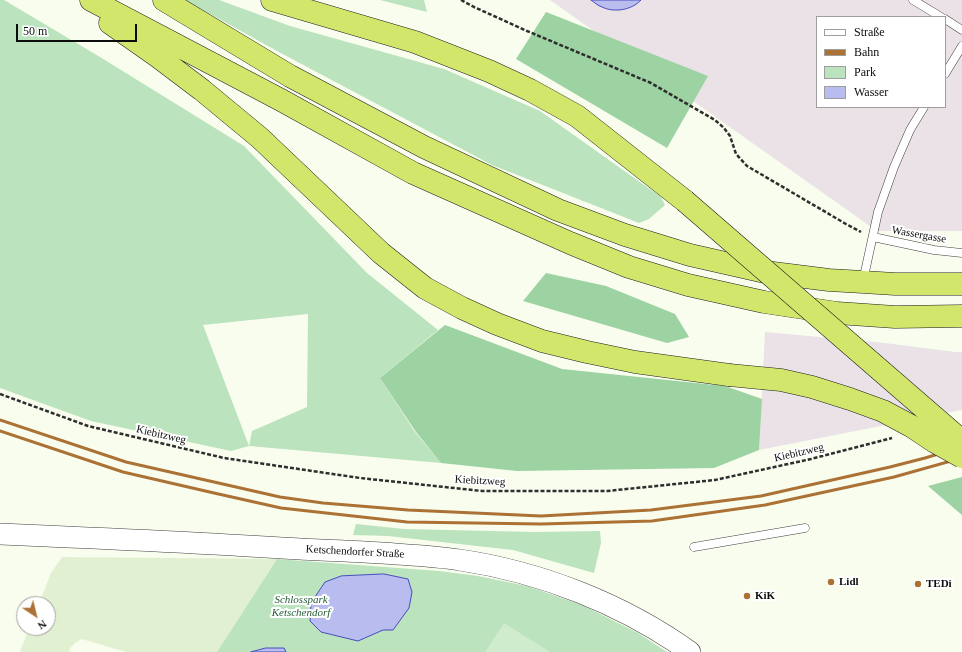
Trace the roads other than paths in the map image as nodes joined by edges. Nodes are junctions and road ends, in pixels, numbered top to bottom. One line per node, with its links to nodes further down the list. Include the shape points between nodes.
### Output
1 (76, 0): 18 (highway, bridge, via 202,90 260,138 381,253 425,288 462,308 542,341 587,352 635,362 781,380 812,387 883,412)
2 (91, 0): 16 (highway, via 413,173 629,268 688,285 764,302 837,313)
3 (164, 0): 14 (highway, via 297,80 424,147 558,210 625,235 690,255 765,272)
4 (272, 0): 17 (highway, bridge, via 415,42 489,71 577,116 685,201)
5 (913, 0): 6 (lane)
6 (939, 16)
7 (946, 20): 8 (lane)
8 (962, 30)
9 (962, 46): 10 (lane)
10 (946, 72)
11 (923, 108): 12 (lane, via 910,130 894,167 878,212)
12 (873, 238): 13 (lane, Wassergasse); 14 (lane)
13 (962, 253)
14 (863, 282): 15 (highway)
15 (962, 284)
16 (962, 316)
17 (962, 441)
18 (962, 457)
19 (805, 528): 21 (lane)
20 (0, 534): 22 (street, Ketschendorfer Straße, via 208,543 459,560 533,576 589,596 643,622)
21 (694, 547)
22 (690, 652)

